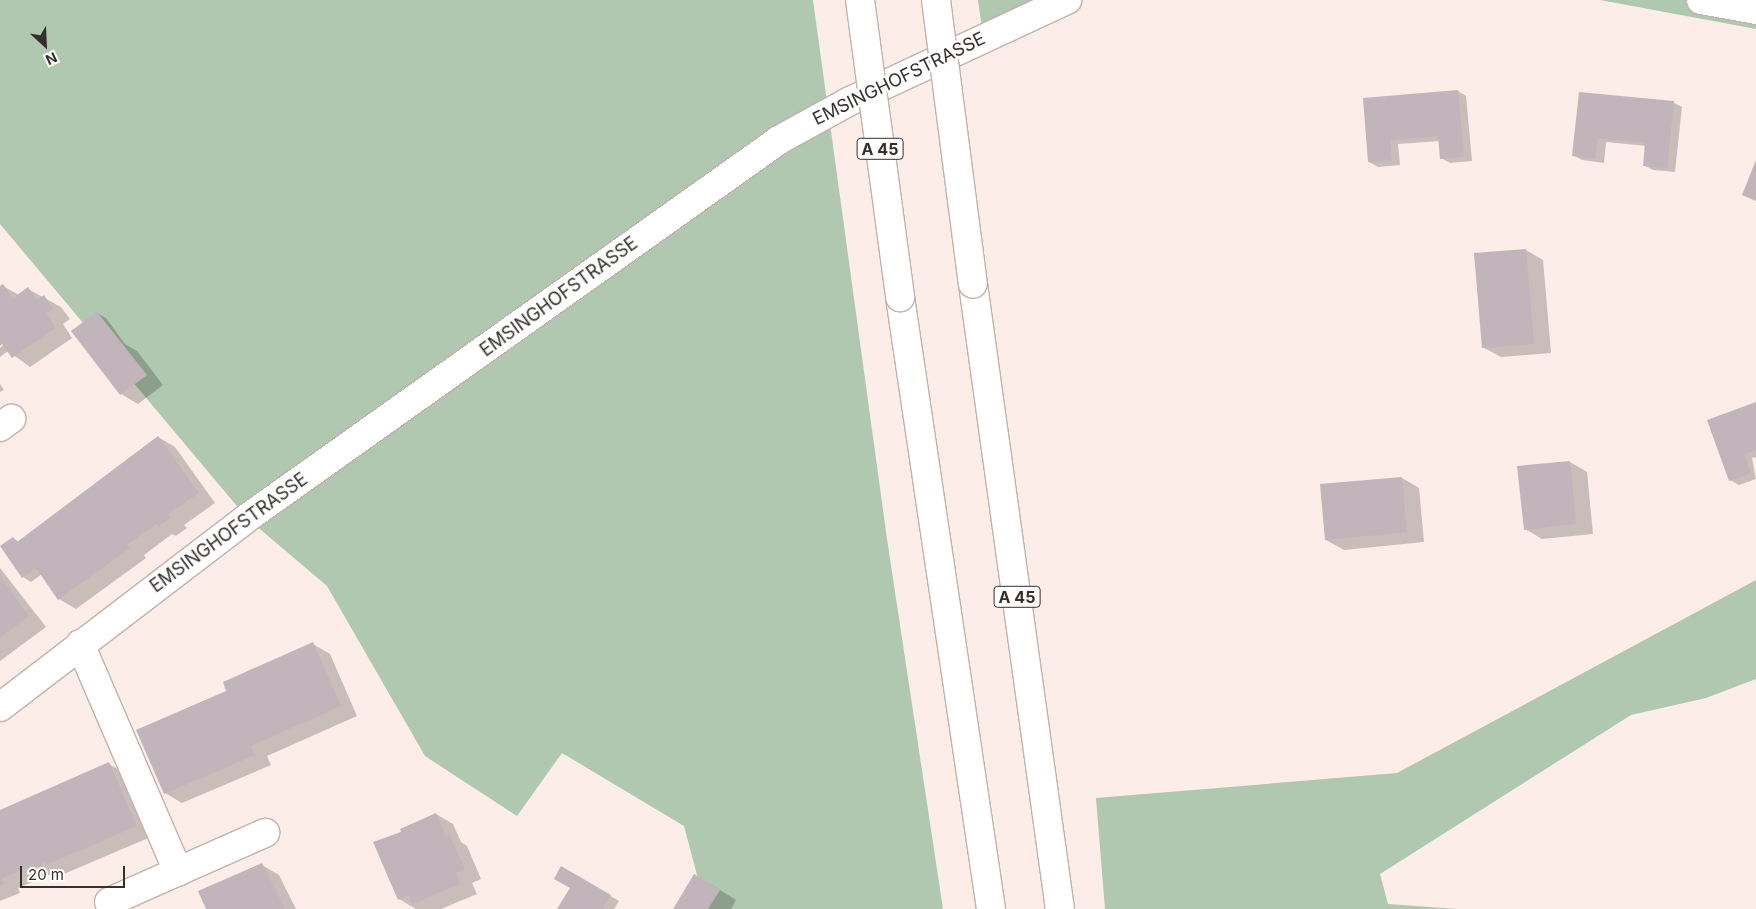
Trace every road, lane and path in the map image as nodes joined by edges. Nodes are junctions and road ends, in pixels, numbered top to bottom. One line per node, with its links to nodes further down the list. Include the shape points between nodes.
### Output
1 (860, 0): 11 (main road, A 45, bridge, via 900,297)
2 (936, 0): 12 (main road, A 45, bridge)
3 (1067, 0): 6 (main road, EMSINGHOFSTRASSE, via 848,102 779,140 247,518)
4 (1701, 0): 5 (main road)
5 (1756, 10)
6 (80, 644): 7 (main road, EMSINGHOFSTRASSE); 9 (main road)
7 (0, 707)
8 (265, 832): 9 (main road)
9 (178, 872): 10 (main road)
10 (109, 902)
11 (991, 909)
12 (1060, 909)

